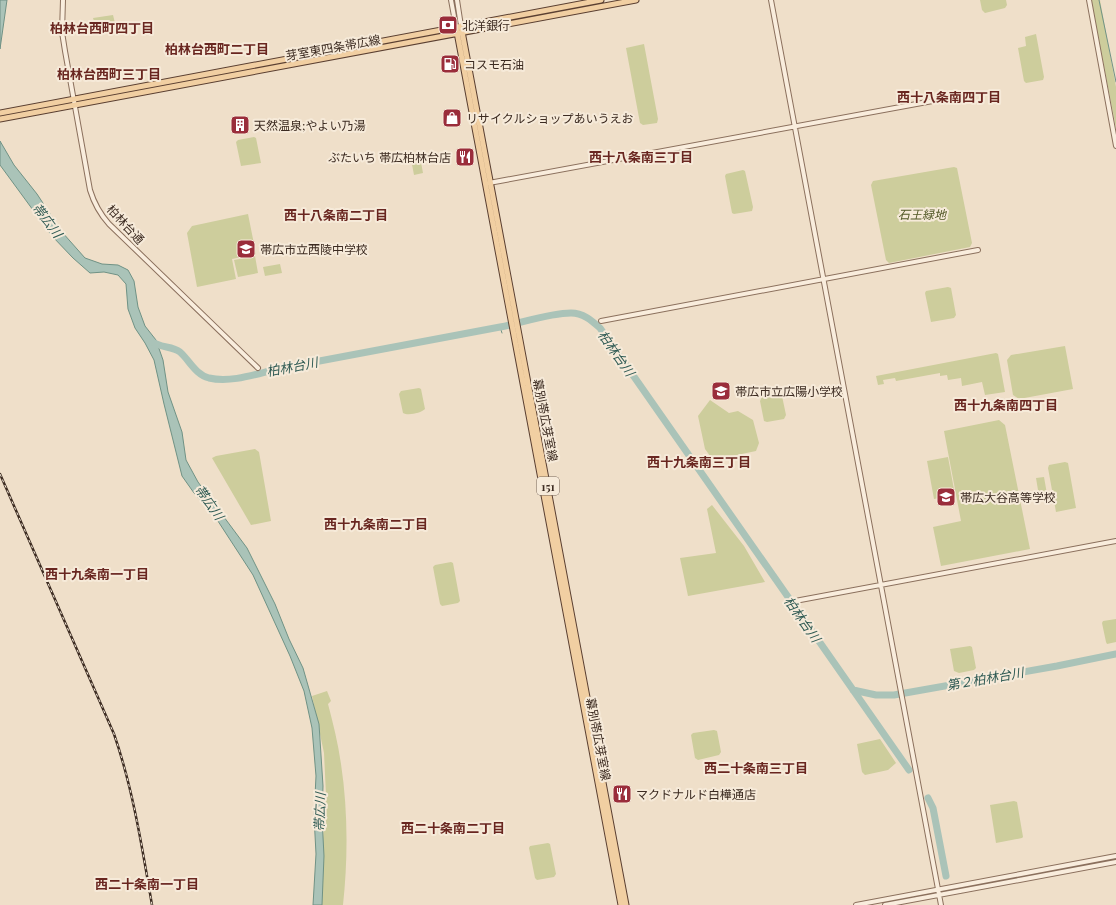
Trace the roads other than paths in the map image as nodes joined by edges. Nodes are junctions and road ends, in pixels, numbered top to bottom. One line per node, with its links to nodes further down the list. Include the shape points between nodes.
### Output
1 (63, 0): 11 (street, 柏林台通, via 62,32)
2 (451, 0): 8 (street)
3 (456, 0): 8 (street)
4 (601, 0): 8 (main road)
5 (636, 0): 9 (main road)
6 (771, 0): 14 (street)
7 (1089, 0): 15 (street)
8 (459, 27): 9 (main road, 幕別帯広芽室線 / 151); 11 (main road, 芽室東四条帯広線)
9 (460, 34): 11 (main road, 芽室東四条帯広線); 16 (main road, 幕別帯広芽室線 / 151)
10 (949, 98): 14 (street)
11 (74, 102): 12 (main road, 芽室東四条帯広線); 13 (main road, 芽室東四条帯広線); 21 (street, 柏林台通, via 90,190 103,218)
12 (0, 113)
13 (0, 119)
14 (795, 126): 16 (street); 18 (street)
15 (1116, 146)
16 (488, 184): 20 (main road, 幕別帯広芽室線 / 151)
17 (978, 250): 18 (street)
18 (823, 279): 19 (street); 23 (street)
19 (601, 321)
20 (516, 332): 29 (main road, 幕別帯広芽室線 / 151); 30 (main road, 幕別帯広芽室線 / 151)
21 (258, 368)
22 (1116, 541): 23 (street)
23 (881, 585): 24 (street); 27 (street)
24 (795, 601)
25 (1116, 856): 27 (street)
26 (1116, 862): 28 (street)
27 (938, 890): 28 (street); 31 (street)
28 (939, 895): 32 (street); 33 (street)
29 (621, 905)
30 (626, 905)
31 (856, 905)
32 (884, 905)
33 (941, 905)

